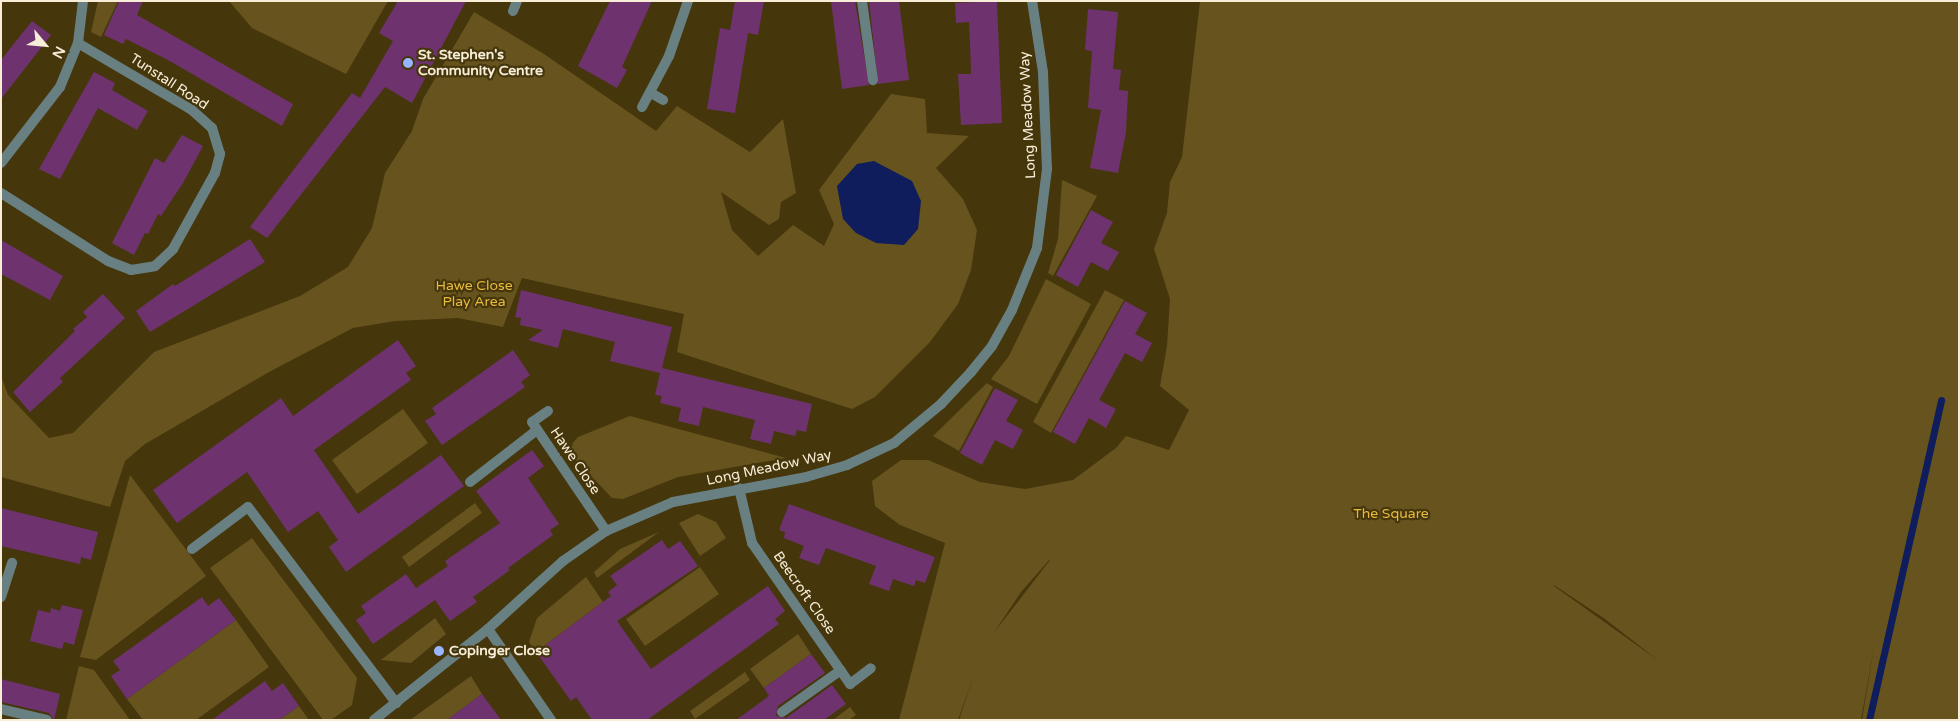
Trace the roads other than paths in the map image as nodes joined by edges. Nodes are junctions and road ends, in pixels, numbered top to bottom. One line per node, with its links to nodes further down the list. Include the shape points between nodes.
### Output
1 (83, 1): 5 (street)
2 (688, 1): 7 (street)
3 (862, 1): 6 (street)
4 (1032, 1): 15 (street, Long Meadow Way, via 1043,72 1047,169 1037,248 1012,310 992,346 942,404 894,443 847,465 806,477)
5 (78, 43): 10 (street, via 60,87); 11 (street, Tunstall Road, via 185,106 212,128 220,154 216,173 174,249 155,266 131,270 108,261)
6 (873, 80)
7 (652, 93): 8 (street); 9 (street)
8 (663, 100)
9 (642, 107)
10 (1, 163)
11 (1, 193)
12 (548, 411): 13 (street, Hawe Close, via 532,422)
13 (537, 430): 14 (street); 16 (street, Hawe Close)
14 (470, 482)
15 (739, 488): 16 (street, Long Meadow Way, via 673,502); 22 (street, Beecroft Close, via 752,543)
16 (606, 530): 20 (street, Long Meadow Way, via 563,561)
17 (192, 549): 23 (street, via 248,507)
18 (12, 563): 19 (street)
19 (1, 597)
20 (488, 629): 23 (street, Long Meadow Way); 28 (street)
21 (871, 668): 22 (street, Beecroft Close, via 850,684)
22 (840, 670): 25 (street)
23 (396, 703): 27 (street, Long Meadow Way)
24 (1, 709): 26 (street)
25 (782, 712)
26 (47, 720)
27 (374, 720)
28 (551, 720)

